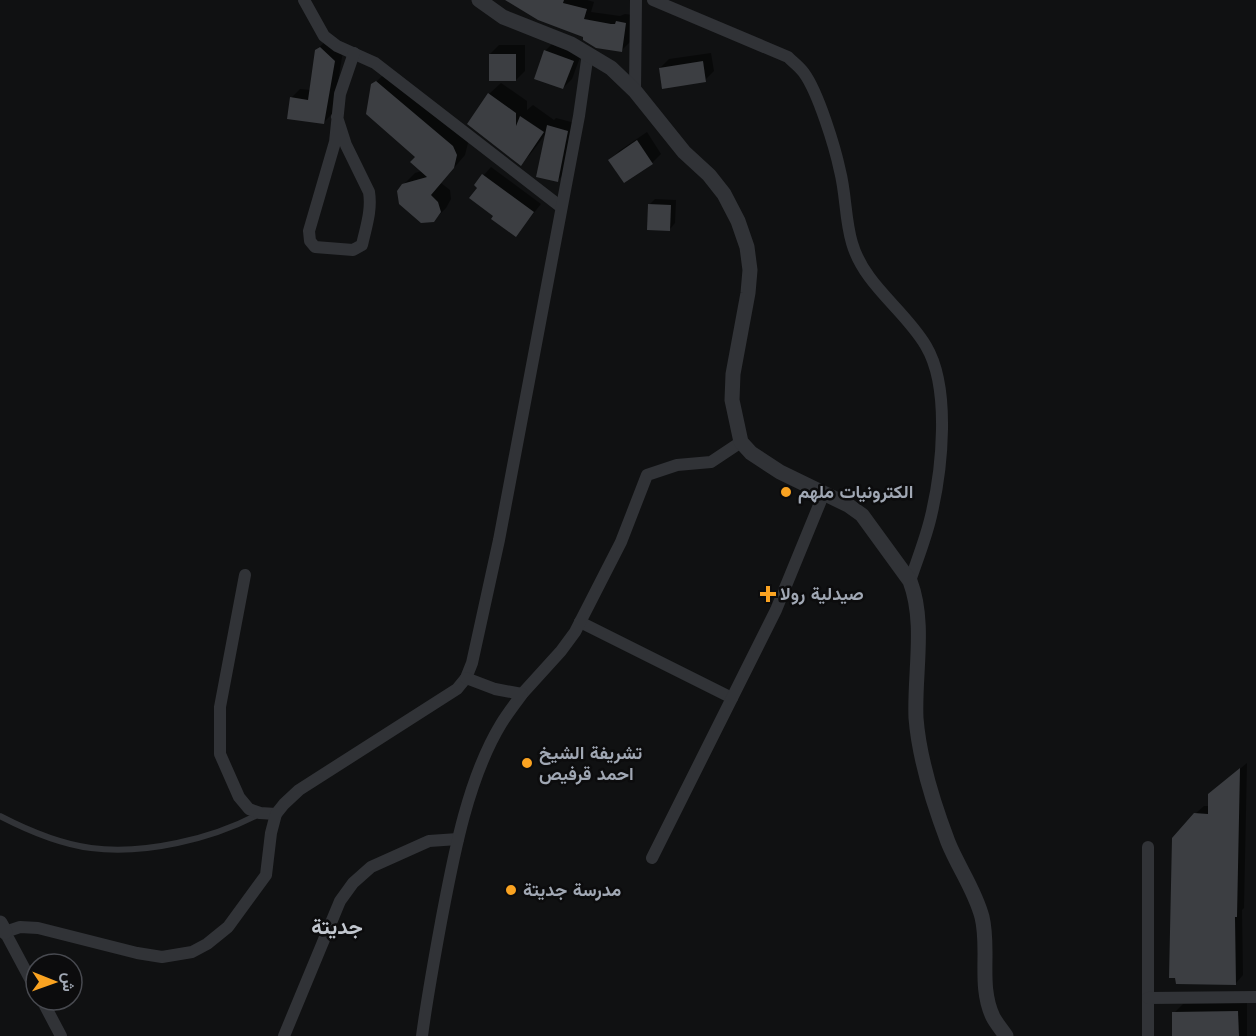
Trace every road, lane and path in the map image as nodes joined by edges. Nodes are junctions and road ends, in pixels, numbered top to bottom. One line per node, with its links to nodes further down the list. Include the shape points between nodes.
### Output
1 (304, 0): 5 (street, via 324,36)
2 (479, 0): 6 (street, via 503,17)
3 (636, 0): 7 (street)
4 (654, 0): 13 (street, via 788,57 805,73 818,99 841,171 859,262 926,345 936,366 942,422 938,479 931,518)
5 (354, 53): 8 (street, via 340,94); 9 (street, via 375,63)
6 (588, 53): 7 (street); 9 (street)
7 (635, 91): 10 (street, via 724,194 747,247 748,293 732,400)
8 (337, 117): 8 (street, via 335,142 309,231 310,241 315,247 353,250 362,245 369,192)
9 (561, 207): 15 (street, via 499,540)
10 (741, 442): 11 (street, via 780,472); 14 (street, via 711,462 677,465 647,475 621,542)
11 (824, 493): 13 (street, via 862,515); 17 (street, via 776,610)
12 (245, 575): 18 (street, via 220,707 220,754 239,797 249,809)
13 (910, 581): 32 (street, via 917,623 916,718 921,748 948,843 982,918 987,994 993,1016)
14 (580, 622): 16 (street, via 561,651); 17 (street)
15 (466, 678): 16 (street); 19 (street, via 457,689 299,790)
16 (522, 694): 21 (street, via 500,725 485,757)
17 (732, 698): 23 (street)
18 (260, 813): 19 (street); 20 (lane, via 195,839 120,849 90,848 60,840)
19 (276, 814): 24 (street, via 266,875 228,927 192,952 162,957 38,928)
20 (0, 816)
21 (458, 839): 30 (street, via 429,841 408,849 371,867 353,883 340,901); 31 (street)
22 (1148, 847): 27 (street)
23 (652, 858)
24 (3, 928): 25 (street)
25 (24, 967)
26 (1256, 997): 27 (street)
27 (1148, 998): 33 (street)
28 (48, 1012): 29 (street)
29 (61, 1036)
30 (284, 1036)
31 (422, 1036)
32 (1006, 1036)
33 (1148, 1036)

